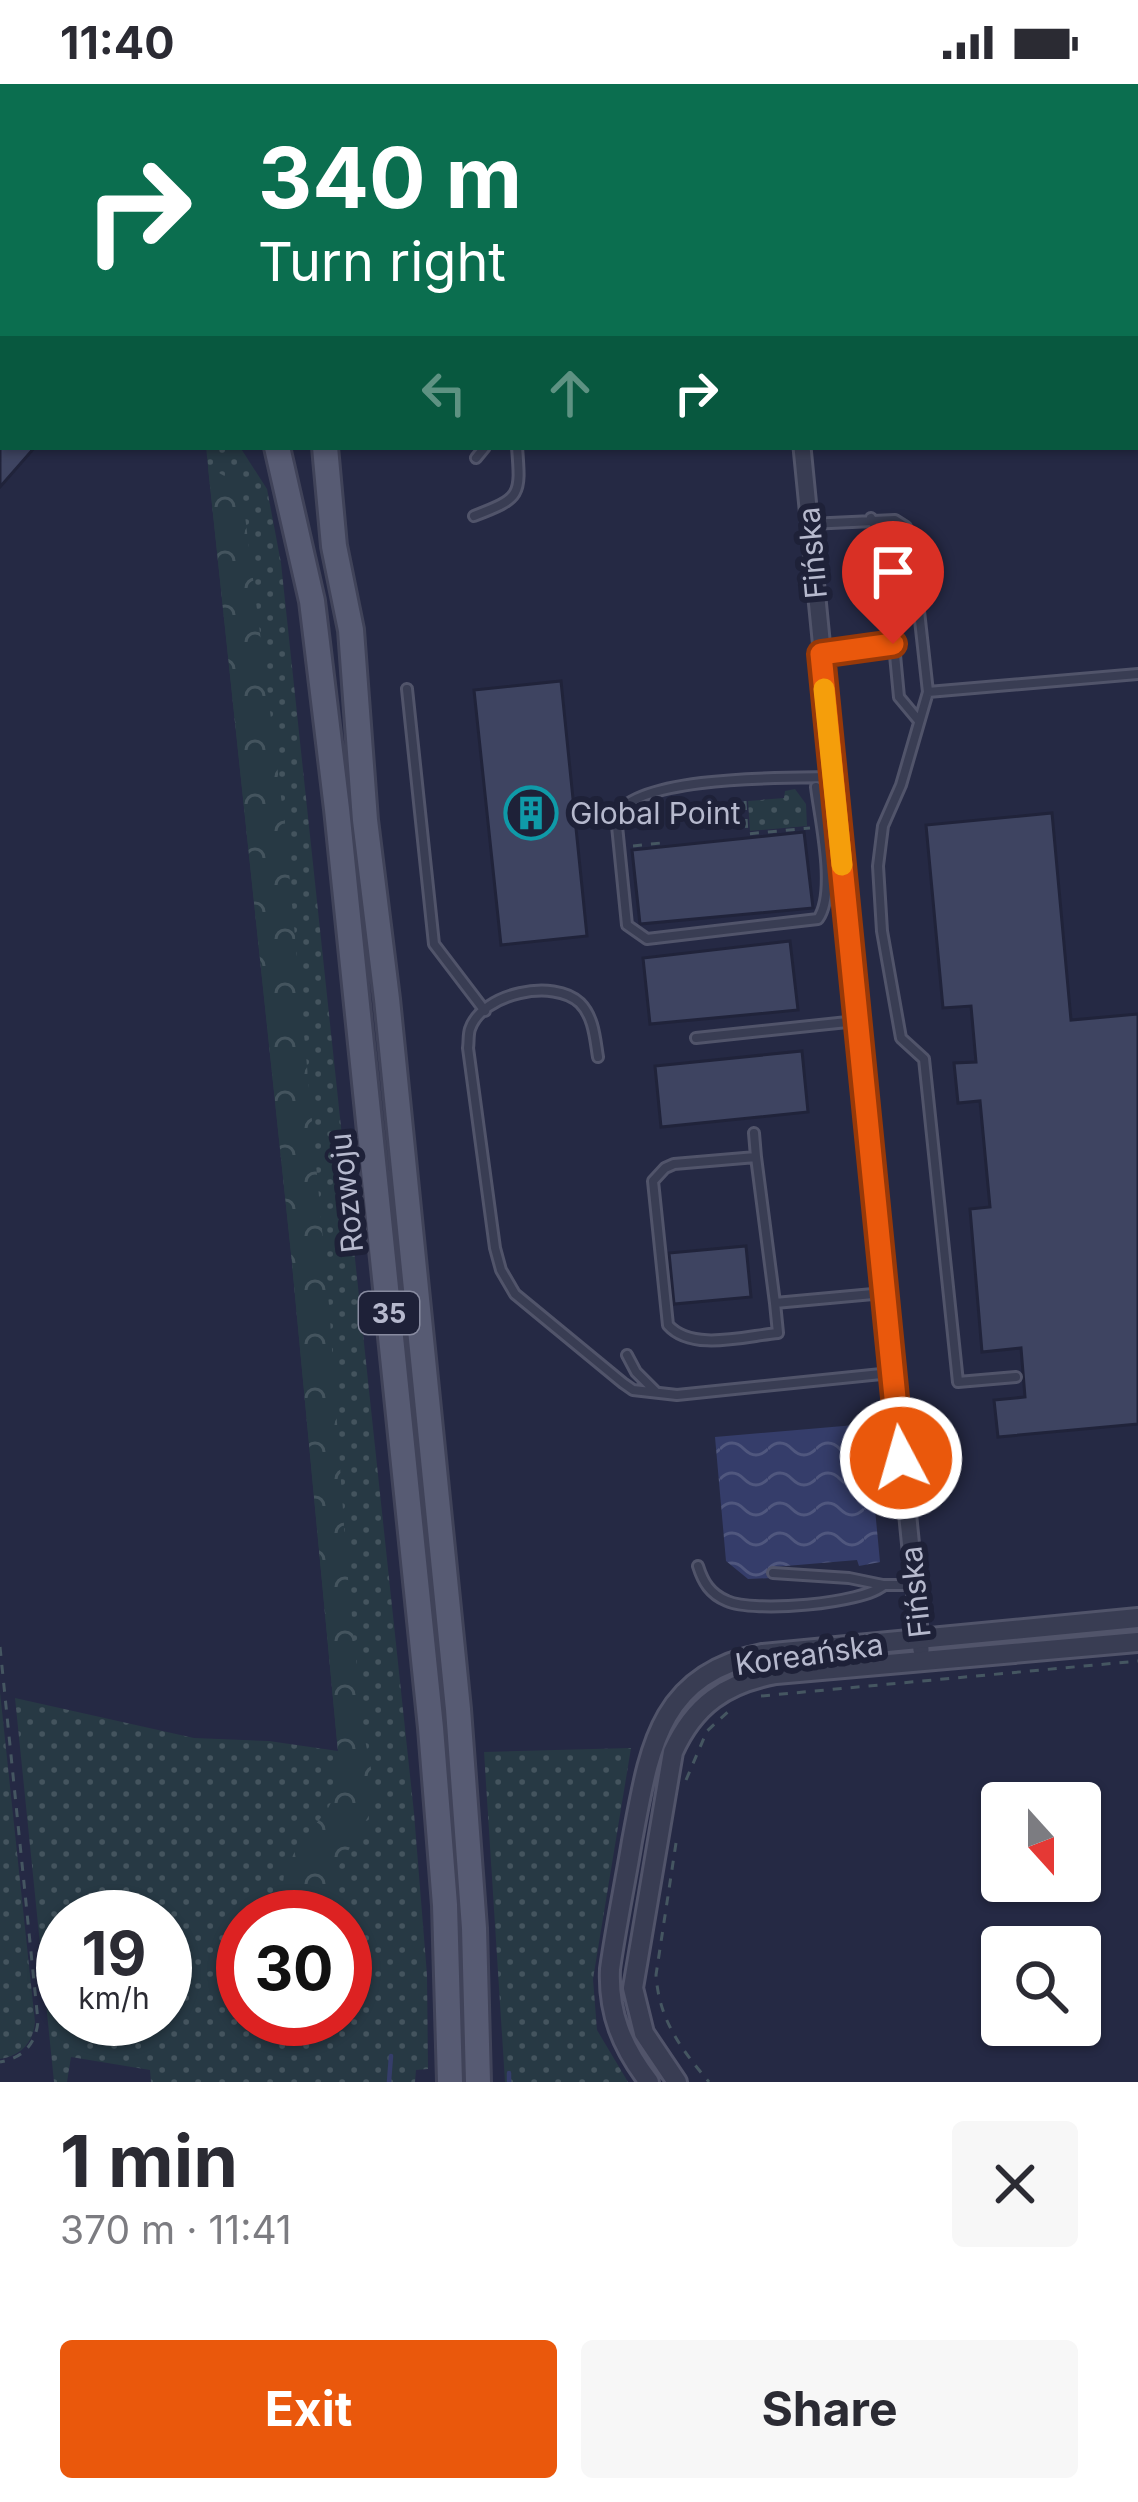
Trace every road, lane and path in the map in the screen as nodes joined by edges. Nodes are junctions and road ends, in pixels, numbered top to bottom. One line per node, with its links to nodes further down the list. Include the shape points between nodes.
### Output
1 (278, 450): 47 (main road, Rozwoju / 35, via 312,601 337,809 434,1750)
2 (325, 450): 48 (main road, Rozwoju / 35, via 356,674 458,1709)
3 (483, 450): 6 (lane)
4 (518, 450): 7 (lane, via 514,499)
5 (802, 450): 9 (street, Fińska)
6 (476, 458)
7 (474, 516)
8 (871, 518): 9 (lane); 10 (lane, via 885,550); 14 (lane, via 895,520 911,539)
9 (809, 524): 11 (street, Fińska)
10 (893, 644): 11 (lane); 15 (lane, via 899,697)
11 (821, 654): 16 (street, Fińska)
12 (1138, 674): 14 (lane)
13 (407, 689): 22 (lane, via 434,944)
14 (928, 692): 15 (lane)
15 (920, 722): 32 (lane, via 883,826 882,932 901,1038 924,1059 958,1382)
16 (833, 777): 21 (lane, via 687,784 638,797 616,816); 23 (street, Fińska)
17 (816, 787): 21 (lane, via 827,891 825,910 808,923 647,939 627,925)
18 (745, 801): 19 (path, via 748,834)
19 (812, 828)
20 (661, 843): 21 (path)
21 (617, 848)
22 (484, 1011): 25 (lane, via 518,993 570,996 593,1025); 33 (lane, via 470,1028 468,1048 501,1270 515,1294 623,1383)
23 (858, 1021): 24 (lane); 28 (street, Fińska)
24 (696, 1038)
25 (598, 1057)
26 (754, 1133): 27 (lane)
27 (756, 1157): 29 (lane); 29 (lane, via 674,1164 653,1181 668,1325 694,1340 778,1333)
28 (884, 1294): 29 (lane); 31 (street, Fińska)
29 (775, 1303)
30 (627, 1355): 33 (lane)
31 (892, 1372): 33 (lane); 37 (street, Fińska)
32 (1016, 1377)
33 (657, 1393)
34 (698, 1566): 36 (lane, via 712,1592 743,1607 854,1597)
35 (773, 1573): 36 (lane)
36 (884, 1585): 37 (lane)
37 (914, 1585): 39 (street, Fińska)
38 (1138, 1618): 39 (street, Koreańska)
39 (920, 1639): 43 (street, Fińska); 49 (street, Koreańska, via 745,1657 698,1679 664,1718 648,1757 610,1969 617,2028)
40 (1138, 1642): 43 (street, Koreańska)
41 (0, 1647): 46 (path, via 38,2021 26,2051)
42 (1138, 1660): 44 (path, via 746,1698 706,1731)
43 (922, 1662): 50 (street, Koreańska, via 748,1680 707,1701 687,1724 669,1770 633,1978 642,2029)
44 (685, 1785)
45 (679, 1827): 51 (path, via 658,1996 681,2049)
46 (0, 2062)
47 (450, 2082)
48 (478, 2082)
49 (649, 2082)
50 (677, 2082)
51 (709, 2082)

